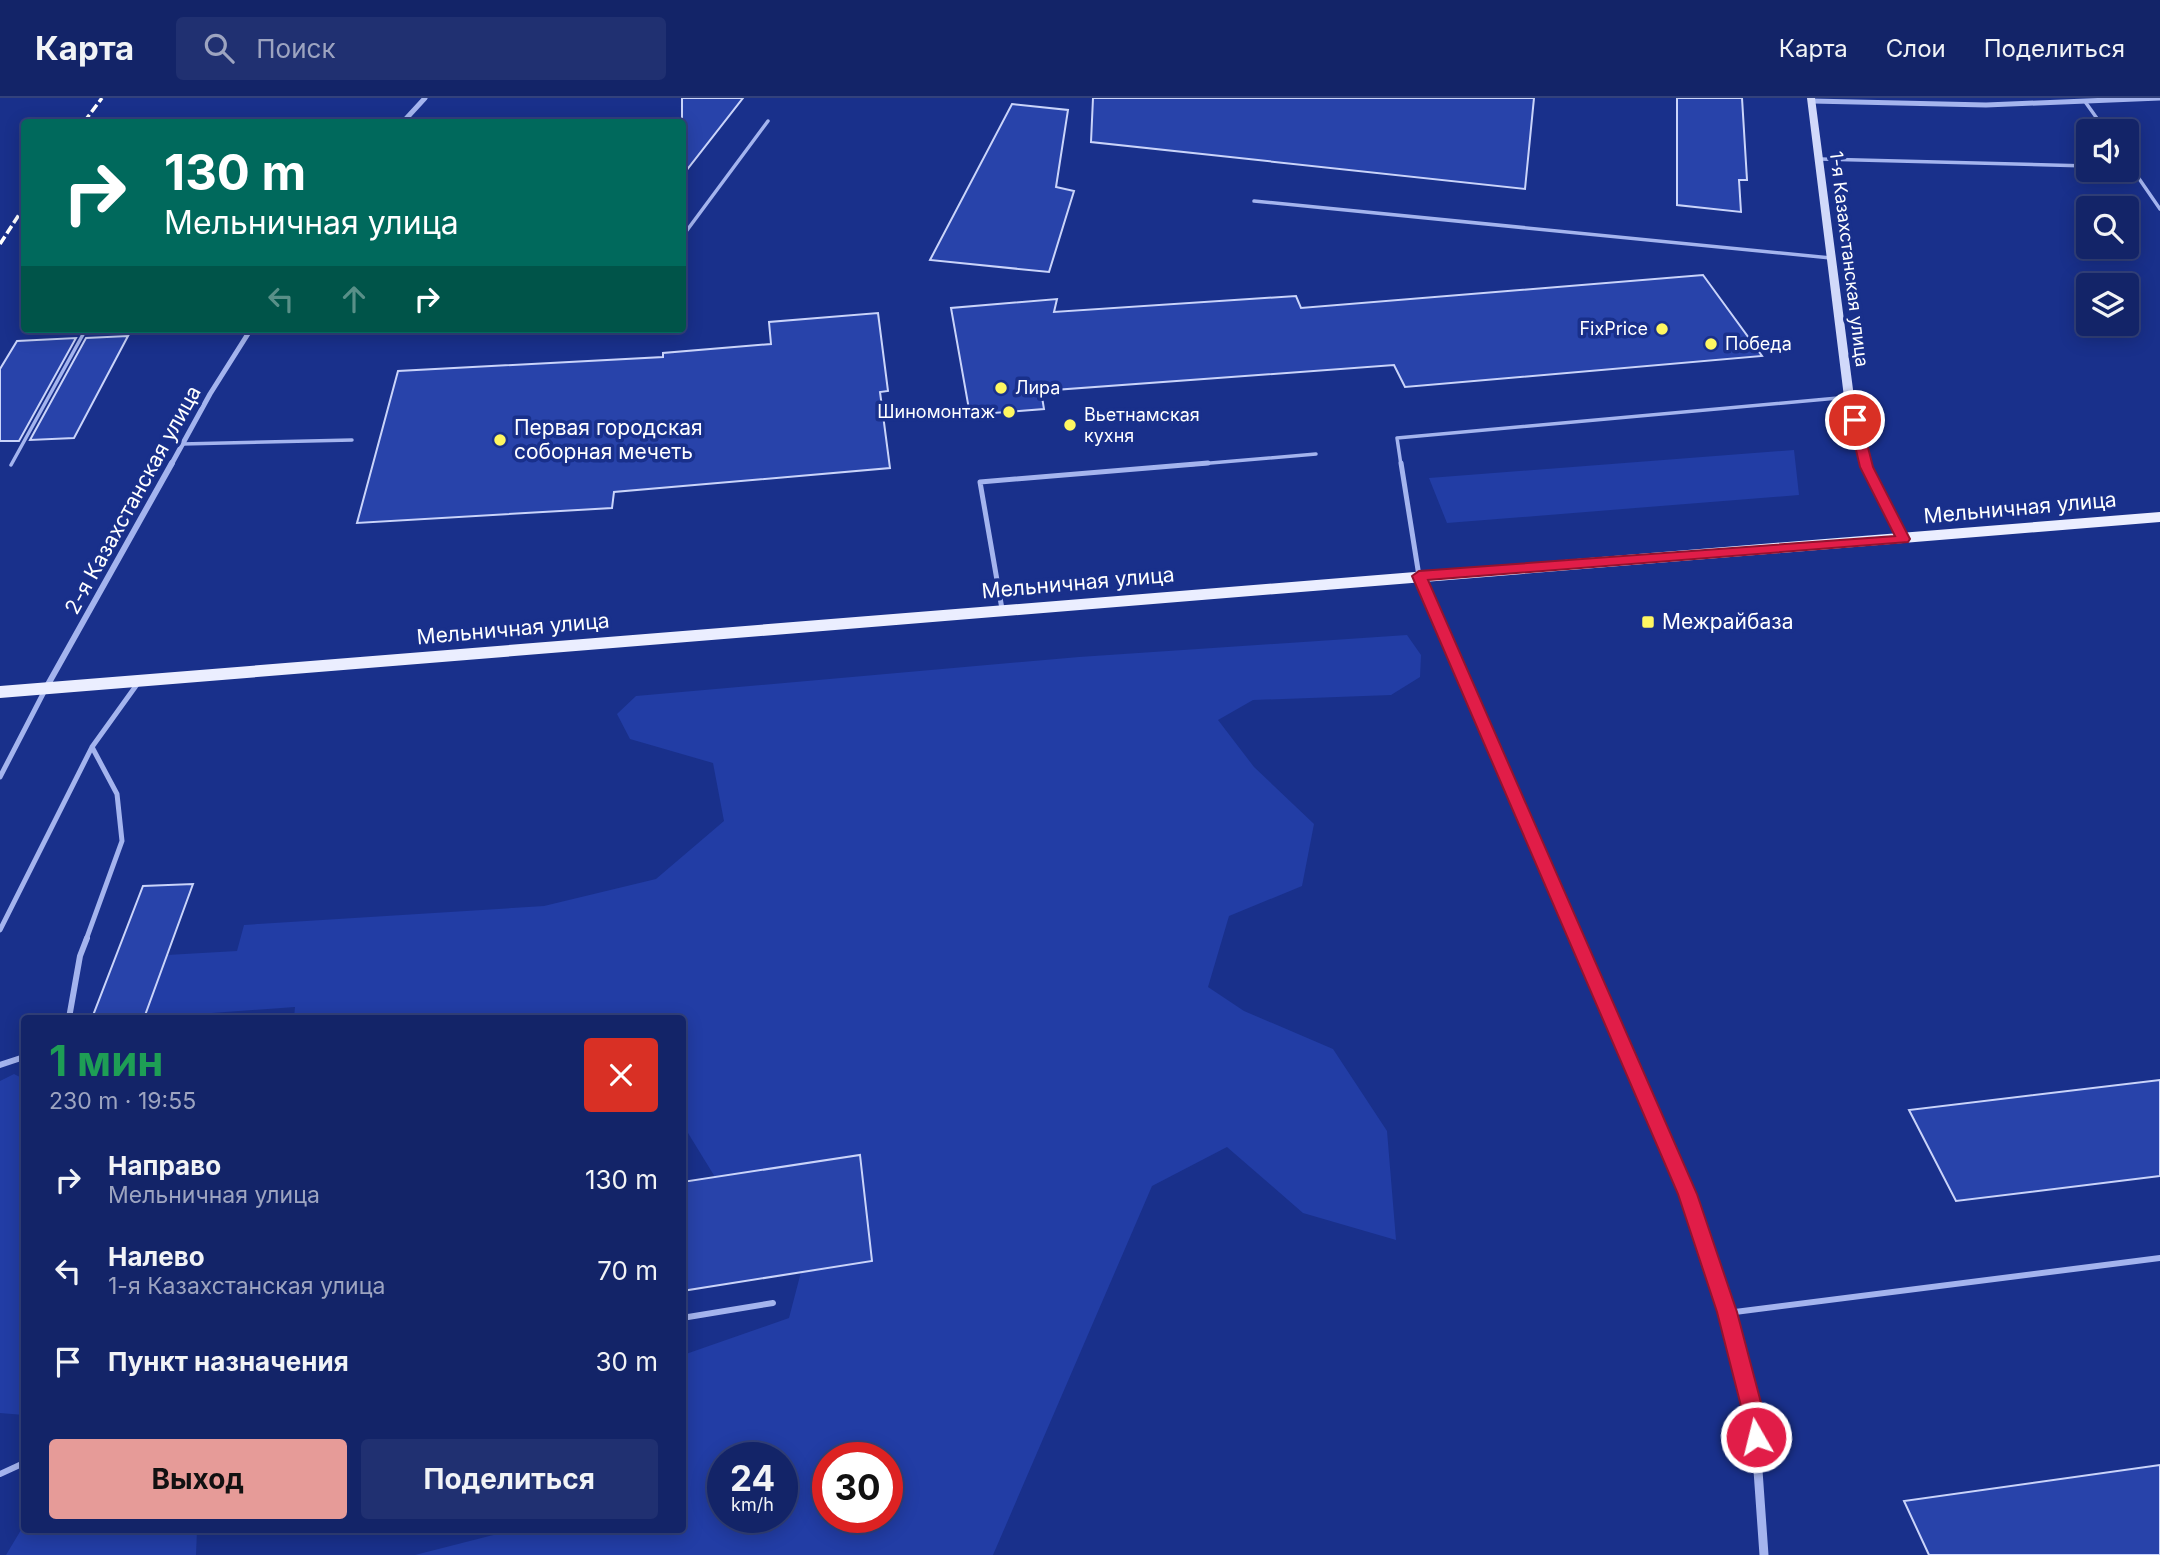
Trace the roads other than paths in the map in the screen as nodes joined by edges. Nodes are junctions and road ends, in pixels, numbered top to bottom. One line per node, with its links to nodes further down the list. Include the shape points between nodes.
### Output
1 (425, 98): 5 (street)
2 (2160, 98): 4 (street)
3 (1811, 99): 4 (street, via 1934,105); 8 (street, 1-я Казахстанская улица)
4 (2086, 103): 6 (lane)
5 (406, 119)
6 (2097, 119)
7 (768, 121): 13 (lane)
8 (1819, 159): 9 (lane); 14 (street, 1-я Казахстанская улица)
9 (2076, 166)
10 (2139, 181): 12 (lane)
11 (1254, 201): 14 (lane)
12 (2160, 209)
13 (686, 232)
14 (1831, 258): 17 (street, 1-я Казахстанская улица)
15 (84, 333): 21 (lane)
16 (249, 333): 19 (street, 2-я Казахстанская улица)
17 (1849, 397): 23 (street, 1-я Казахстанская улица, via 1867,467); 24 (lane, via 1397,438)
18 (352, 440): 19 (lane)
19 (182, 444): 27 (street, 2-я Казахстанская улица)
20 (1316, 454): 25 (lane, via 980,482)
21 (12, 465)
22 (2160, 517): 23 (main road, Мельничная улица)
23 (1903, 539): 24 (main road, Мельничная улица)
24 (1419, 576): 25 (main road, Мельничная улица); 37 (street, via 1688,1194)
25 (1002, 611): 26 (main road, Мельничная улица)
26 (140, 681): 27 (main road, Мельничная улица); 29 (lane)
27 (46, 688): 28 (main road, Мельничная улица); 30 (lane)
28 (0, 692)
29 (92, 747): 31 (lane); 32 (lane, via 117,794 122,841 80,957)
30 (0, 777)
31 (0, 930)
32 (70, 1015)
33 (21, 1058): 34 (lane)
34 (0, 1065)
35 (2160, 1258): 37 (lane)
36 (773, 1303): 38 (lane)
37 (1727, 1312): 41 (street, via 1754,1414)
38 (686, 1317)
39 (21, 1464): 40 (lane)
40 (0, 1474)
41 (1764, 1555)

